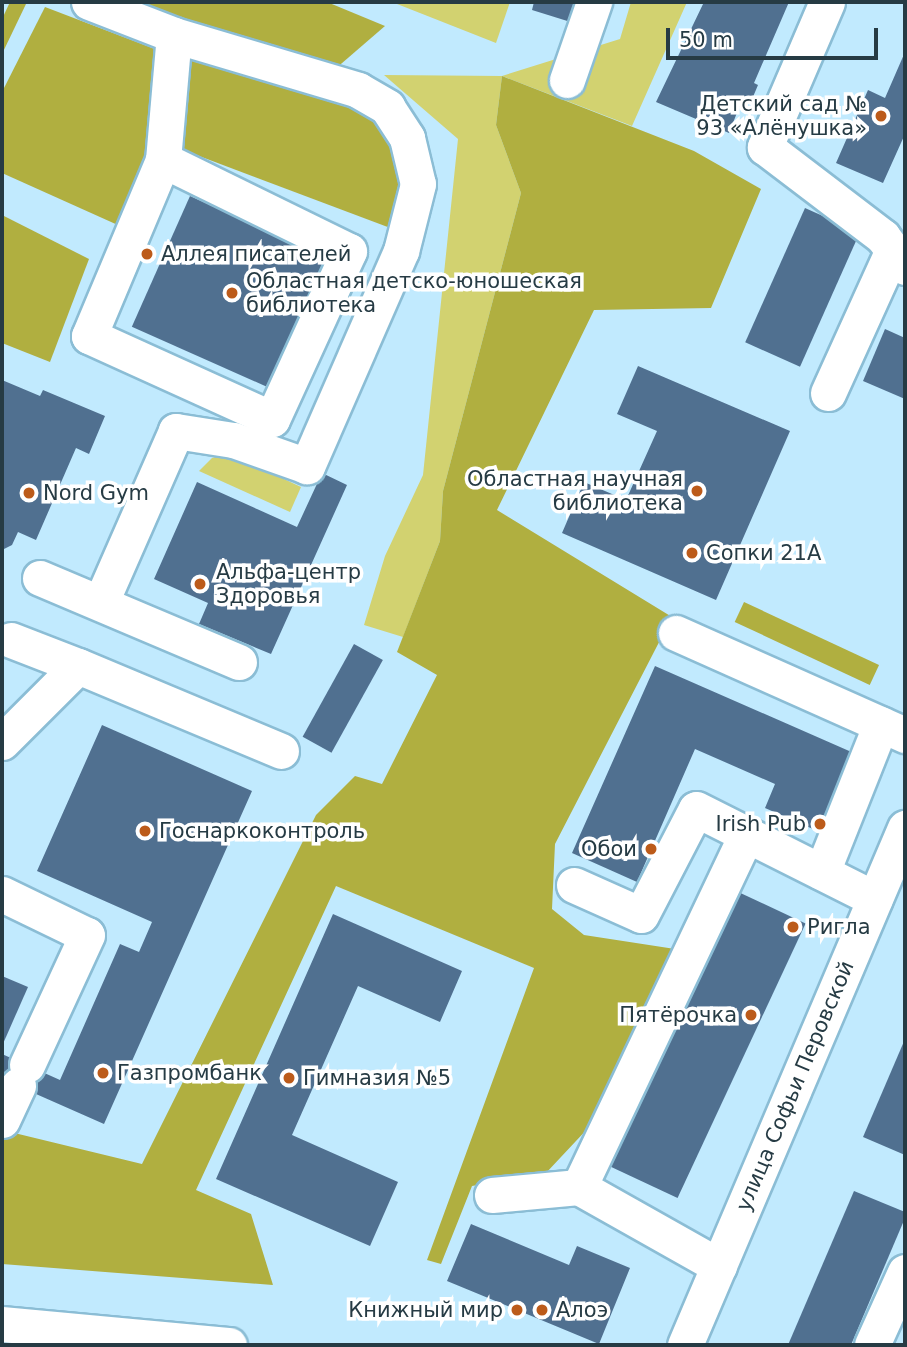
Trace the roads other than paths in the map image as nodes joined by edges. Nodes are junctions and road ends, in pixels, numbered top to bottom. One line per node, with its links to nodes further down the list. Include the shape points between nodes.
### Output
1 (89, 2): 4 (street)
2 (594, 2): 5 (street)
3 (827, 2): 7 (street, via 765,147 883,237)
4 (174, 34): 6 (street); 10 (street, via 358,90 387,107 407,138 418,184 401,251 307,466 233,440 176,431)
5 (567, 80)
6 (163, 160): 6 (street, via 89,336 272,419 349,251)
7 (899, 259): 8 (street)
8 (828, 393)
9 (40, 578): 10 (street)
10 (101, 602): 13 (street)
11 (676, 633): 15 (street)
12 (11, 640): 14 (street)
13 (239, 662)
14 (78, 666): 16 (street); 17 (street)
15 (893, 729): 20 (street)
16 (2, 742)
17 (281, 751)
18 (905, 828): 23 (street, улица Софьи Перовской)
19 (746, 835): 20 (street); 21 (street, via 696,809 641,915); 25 (street)
20 (822, 872): 23 (street)
21 (574, 885)
22 (2, 894): 24 (street, via 87,935)
23 (875, 899): 27 (street, улица Софьи Перовской)
24 (2, 1120)
25 (579, 1187): 26 (street); 27 (street)
26 (492, 1195)
27 (719, 1266): 32 (street, улица Софьи Перовской)
28 (905, 1272): 33 (street)
29 (2, 1324): 30 (street)
30 (85, 1339): 31 (street)
31 (229, 1345)
32 (685, 1345)
33 (872, 1345)

